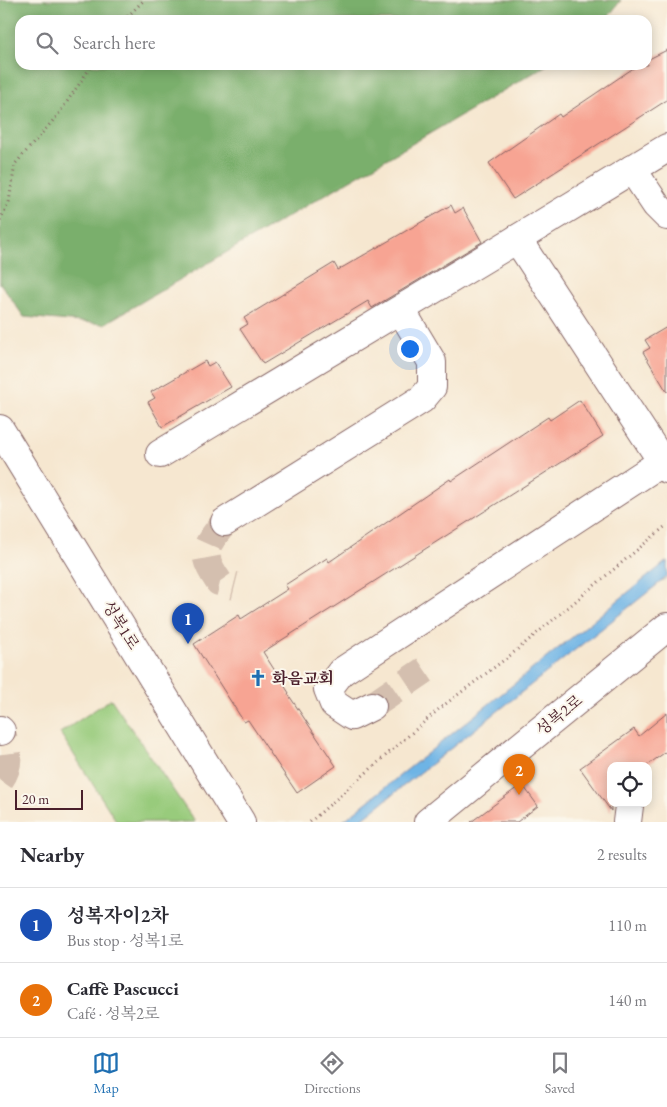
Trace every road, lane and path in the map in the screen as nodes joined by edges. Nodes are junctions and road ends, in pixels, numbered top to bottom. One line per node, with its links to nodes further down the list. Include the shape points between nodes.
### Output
1 (144, 0): 2 (path)
2 (129, 15)
3 (89, 70): 7 (path, via 58,115 15,164 9,202)
4 (667, 148): 5 (street)
5 (632, 169): 6 (street); 8 (street)
6 (667, 216)
7 (0, 220)
8 (517, 239): 9 (street); 11 (street)
9 (401, 310): 12 (street); 14 (street, via 432,362 432,387 422,399)
10 (0, 430): 18 (street, 성복1로)
11 (657, 432): 13 (street)
12 (160, 454)
13 (665, 466): 17 (street, via 341,672 328,689 334,704 352,716)
14 (225, 522)
15 (667, 525): 19 (path, via 512,654 439,709)
16 (667, 627): 20 (street, 성복2로)
17 (372, 706)
18 (242, 822)
19 (310, 822)
20 (428, 822)

